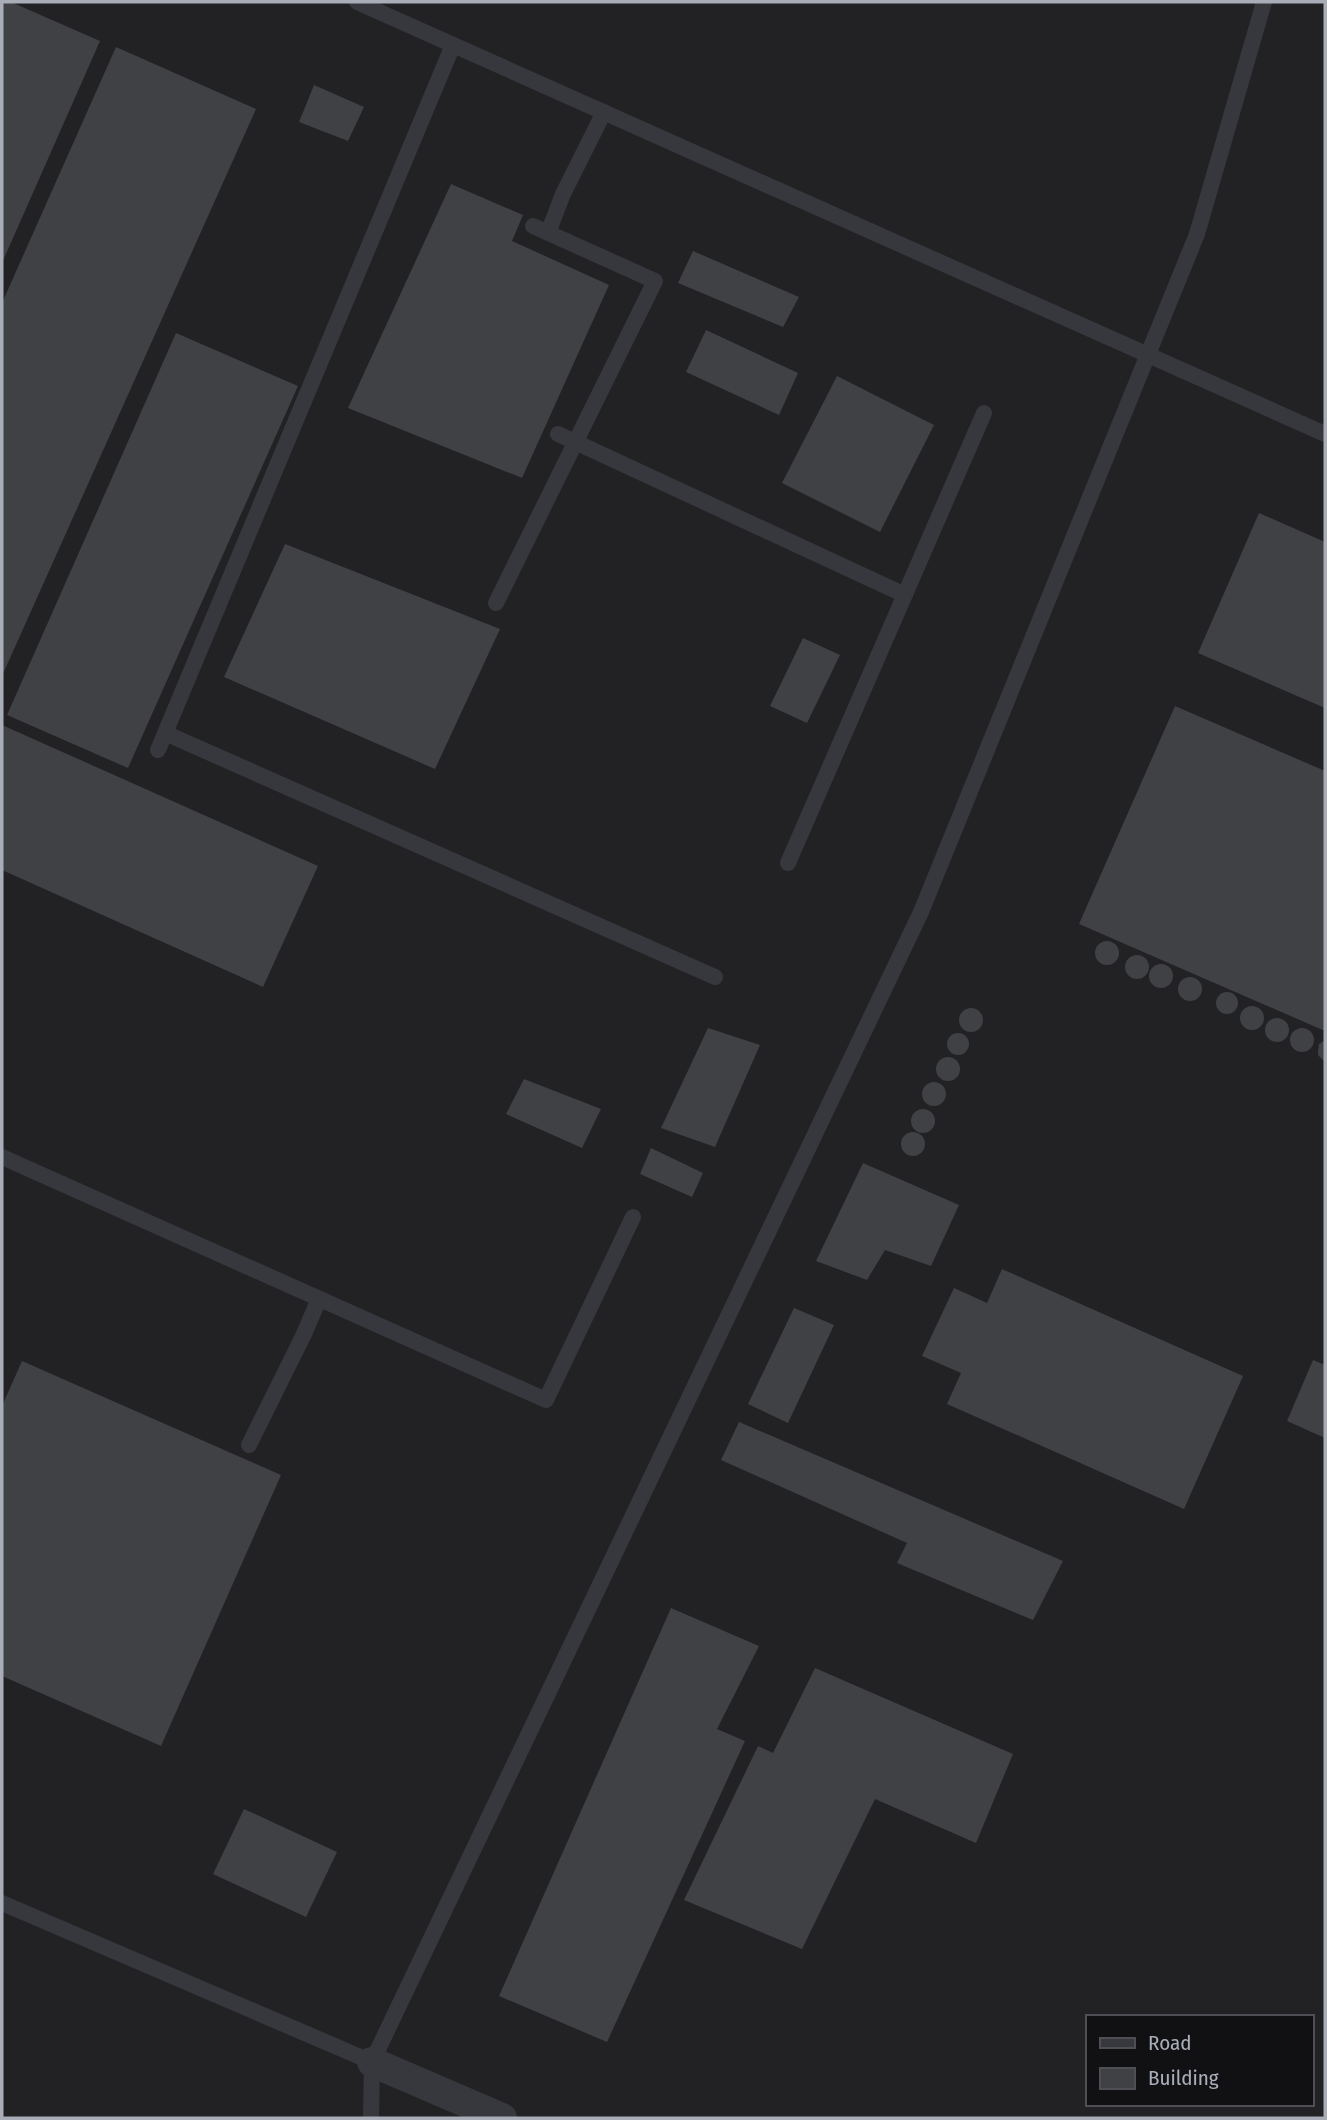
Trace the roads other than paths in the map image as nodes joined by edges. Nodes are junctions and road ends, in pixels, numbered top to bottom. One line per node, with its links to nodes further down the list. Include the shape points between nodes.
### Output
1 (357, 2): 3 (lane)
2 (1264, 2): 5 (lane, via 1197,234)
3 (453, 44): 4 (lane); 12 (lane)
4 (604, 112): 5 (lane); 9 (lane, via 541,229 656,281)
5 (1148, 354): 8 (lane); 21 (lane, via 921,912)
6 (984, 413): 10 (lane)
7 (558, 434): 9 (lane)
8 (1325, 434)
9 (575, 442): 10 (lane); 11 (lane)
10 (905, 594): 14 (lane)
11 (496, 603)
12 (165, 733): 13 (lane); 15 (lane)
13 (158, 750)
14 (788, 863)
15 (715, 977)
16 (2, 1157): 18 (lane)
17 (633, 1217): 18 (lane, via 546,1400)
18 (319, 1299): 19 (lane)
19 (249, 1445)
20 (2, 1903): 21 (lane)
21 (372, 2062): 22 (lane); 23 (street)
22 (371, 2118)
23 (502, 2118)

